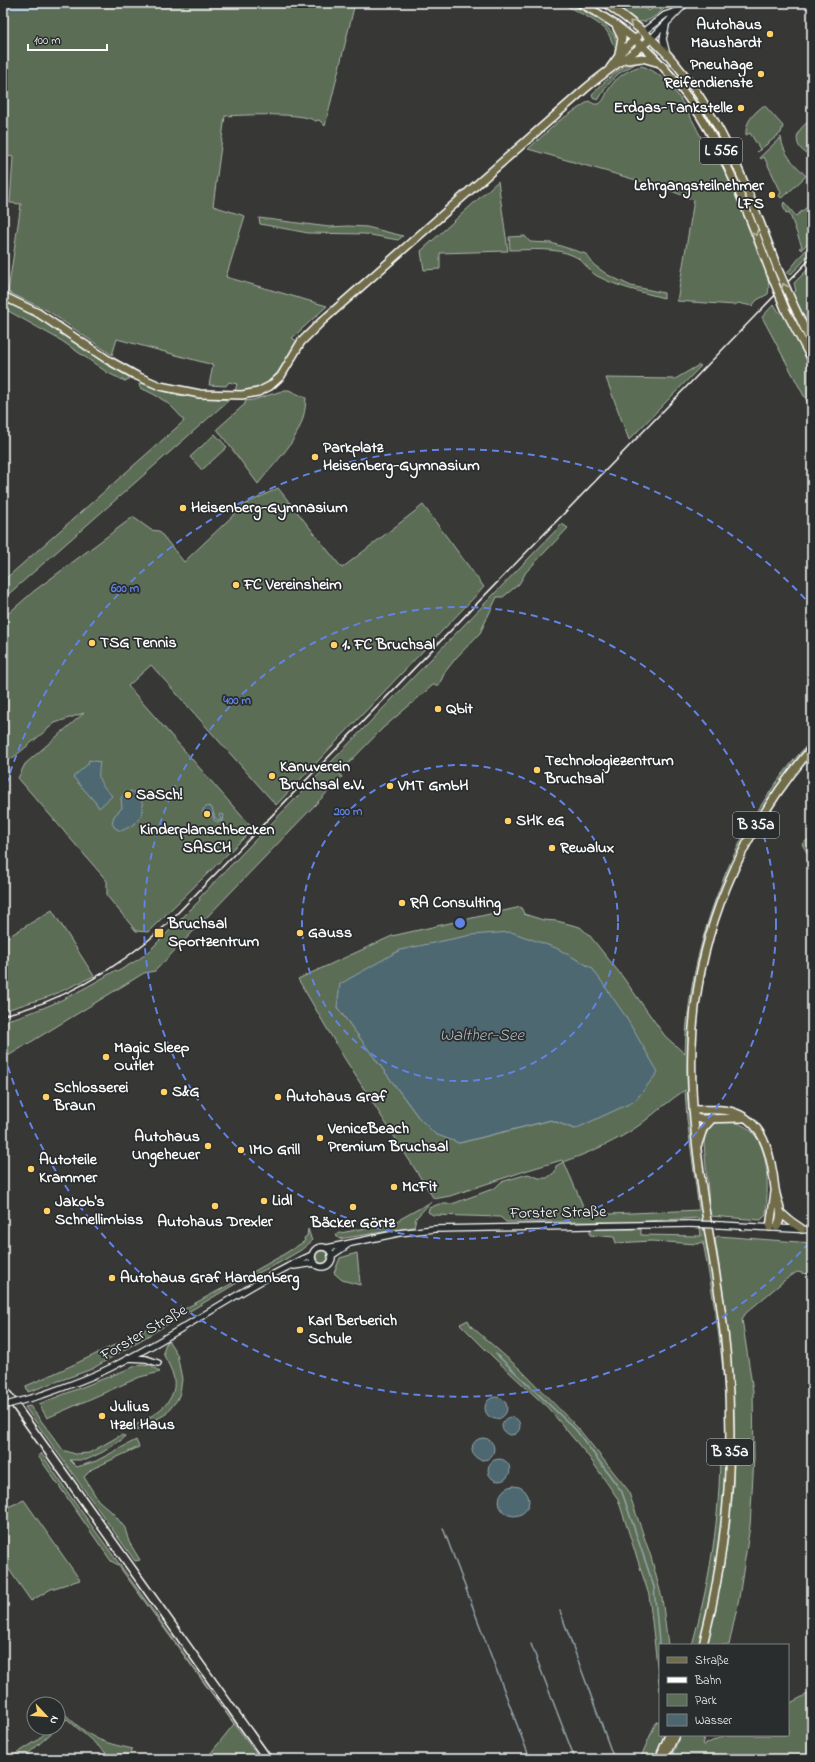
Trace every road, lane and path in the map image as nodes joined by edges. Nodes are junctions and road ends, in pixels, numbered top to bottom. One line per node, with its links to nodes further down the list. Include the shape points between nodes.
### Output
1 (580, 3): 5 (main road, L 556)
2 (605, 3): 7 (main road, L 556, one-way to 2)
3 (686, 3): 4 (street)
4 (677, 10): 6 (street); 7 (street, via 665,15)
5 (614, 25): 9 (main road, L 556); 12 (main road, via 622,38)
6 (666, 25): 8 (street); 11 (street, via 663,36)
7 (643, 32): 8 (main road, L 556); 9 (main road)
8 (651, 39): 10 (main road); 11 (main road, L 556)
9 (634, 40): 10 (main road, L 556); 12 (main road)
10 (642, 46): 12 (main road); 13 (main road, L 556)
11 (668, 55): 15 (main road, L 556, one-way to 11, bridge, via 792,304 723,137 711,113)
12 (621, 58): 13 (main road, via 642,58); 14 (main road, via 321,322 296,348 276,382 264,390 242,395 200,394 160,386 122,368 38,313)
13 (660, 64): 16 (main road, L 556, one-way to 16, bridge, via 683,89 717,144 740,192 786,311)
14 (3, 296)
15 (812, 344)
16 (812, 360)
17 (812, 748): 18 (main road, B 35a, via 783,784 762,816 738,860 717,911 704,958 694,1010)
18 (694, 1113): 19 (main road, via 700,1119); 20 (main road, via 731,1111); 21 (main road, B 35a)
19 (713, 1118): 20 (main road); 21 (main road, via 703,1129)
20 (745, 1118): 22 (main road, via 755,1126 766,1145)
21 (697, 1146): 36 (main road, B 35a, via 724,1334 730,1419 727,1519 717,1586)
22 (776, 1192): 23 (main road); 24 (main road)
23 (781, 1213): 24 (main road); 25 (main road)
24 (774, 1227): 25 (street, Forster Straße); 27 (street, Forster Straße, bridge, via 689,1224 434,1229 400,1232)
25 (802, 1229): 26 (street, Forster Straße)
26 (812, 1230)
27 (348, 1244): 28 (street, Forster Straße); 30 (street, Forster Straße)
28 (327, 1248): 29 (street, via 318,1247); 30 (street)
29 (312, 1254): 31 (street); 32 (street, Forster Straße)
30 (332, 1256): 31 (street, via 327,1265 319,1266)
31 (315, 1263): 32 (street, Forster Straße)
32 (290, 1266): 33 (street, Forster Straße, via 240,1292)
33 (128, 1358): 34 (street); 35 (street, Forster Straße, bridge, via 78,1383)
34 (158, 1363)
35 (3, 1406)
36 (703, 1644)
37 (671, 1737): 38 (main road); 39 (main road)
38 (659, 1759)
39 (664, 1759)

